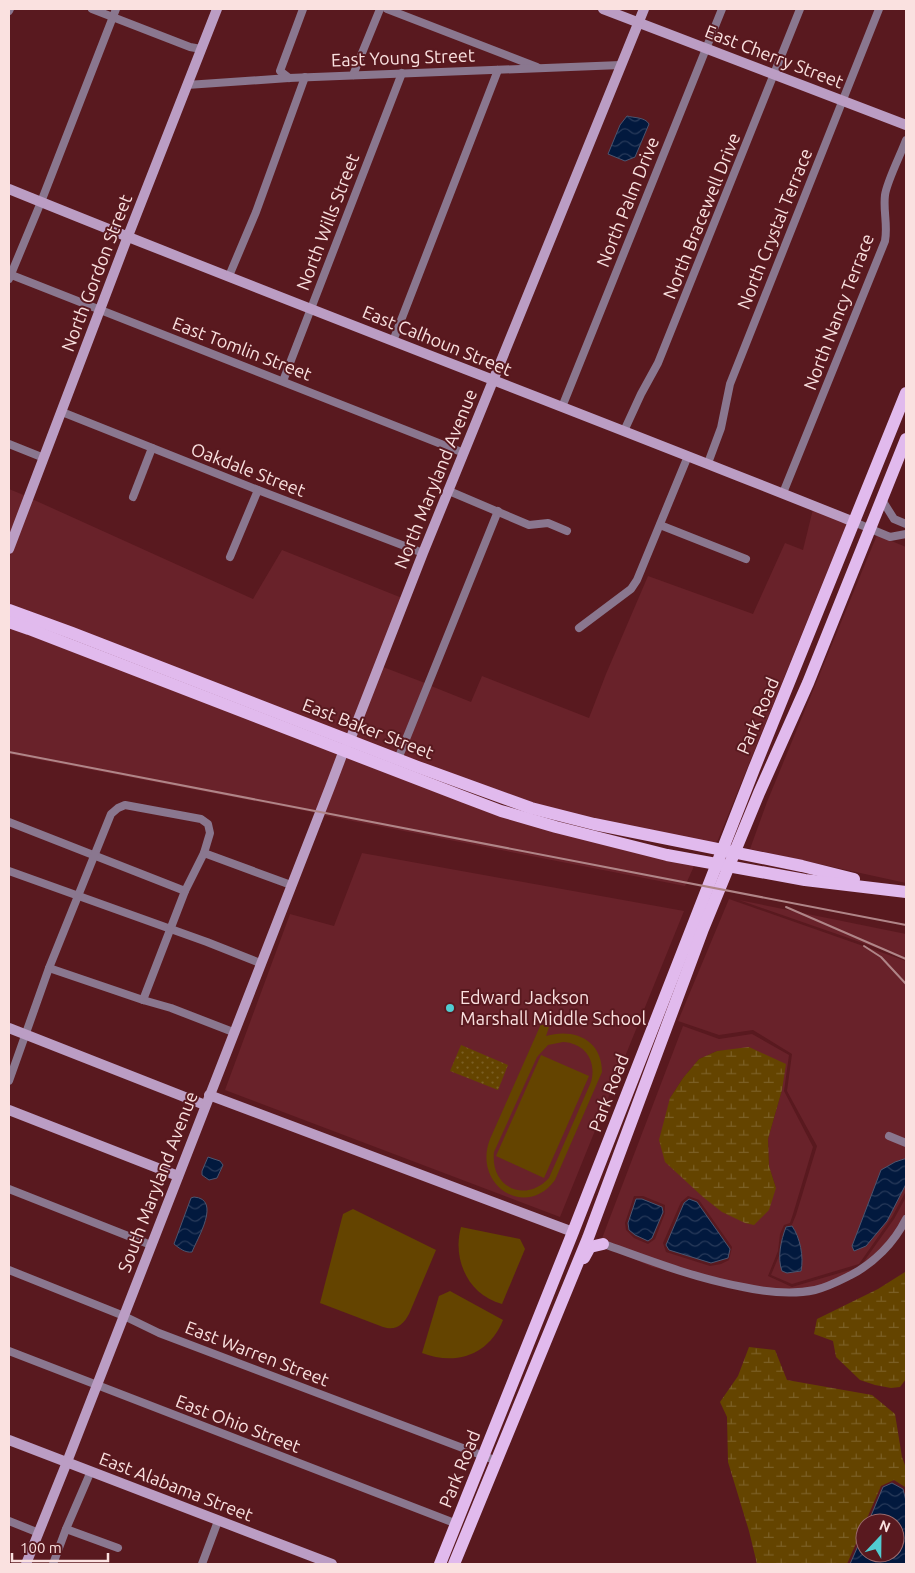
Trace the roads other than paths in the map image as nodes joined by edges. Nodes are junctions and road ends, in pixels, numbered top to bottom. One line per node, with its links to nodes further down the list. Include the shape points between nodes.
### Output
1 (92, 9): 11 (street)
2 (217, 9): 13 (street, North Gordon Street)
3 (303, 9): 22 (street, via 280,71)
4 (380, 9): 19 (street)
5 (387, 9): 16 (street)
6 (603, 9): 12 (street, East Cherry Street)
7 (644, 9): 12 (street, North Maryland Avenue)
8 (722, 9): 14 (street, North Palm Drive)
9 (800, 9): 20 (street, North Bracewell Drive)
10 (879, 9): 24 (street, North Crystal Terrace)
11 (114, 13): 13 (street); 28 (street)
12 (638, 22): 14 (street, East Cherry Street); 15 (street, North Maryland Avenue)
13 (201, 49): 23 (street, North Gordon Street)
14 (706, 49): 20 (street, East Cherry Street); 38 (street, North Palm Drive)
15 (621, 65): 16 (street, East Young Street); 35 (street, North Maryland Avenue)
16 (541, 68): 17 (street, East Young Street)
17 (498, 70): 18 (street, East Young Street); 34 (street)
18 (402, 73): 19 (street, East Young Street); 32 (street, North Wills Street)
19 (353, 75): 21 (street, East Young Street)
20 (775, 75): 24 (street, East Cherry Street); 40 (street, North Bracewell Drive, via 658,364)
21 (305, 77): 22 (street, East Young Street); 31 (street)
22 (289, 78): 23 (street, East Young Street)
23 (187, 84): 29 (street, North Gordon Street)
24 (842, 101): 25 (street, East Cherry Street); 47 (street, North Crystal Terrace, via 730,384 721,428)
25 (906, 125)
26 (906, 140): 50 (street, North Nancy Terrace, via 885,191 885,241)
27 (9, 189): 28 (street, East Calhoun Street)
28 (40, 202): 29 (street, East Calhoun Street); 30 (street)
29 (128, 236): 31 (street, East Calhoun Street); 33 (street, North Gordon Street)
30 (9, 276): 33 (street, East Tomlin Street)
31 (229, 276): 32 (street, East Calhoun Street)
32 (311, 308): 34 (street, East Calhoun Street); 36 (street, North Wills Street)
33 (100, 310): 36 (street, East Tomlin Street); 39 (street, North Gordon Street)
34 (393, 341): 35 (street, East Calhoun Street)
35 (494, 381): 38 (street, East Calhoun Street); 44 (street, North Maryland Avenue)
36 (283, 382): 44 (street, East Tomlin Street)
37 (906, 392): 54 (main road, Park Road)
38 (562, 407): 40 (street, East Calhoun Street)
39 (62, 412): 43 (street, Oakdale Street); 46 (street, North Gordon Street)
40 (624, 431): 45 (street, East Calhoun Street)
41 (906, 439): 52 (main road, Park Road)
42 (9, 444): 46 (street)
43 (152, 448): 48 (street, Oakdale Street); 51 (street)
44 (464, 453): 49 (street, North Maryland Avenue)
45 (688, 456): 47 (street, East Calhoun Street); 56 (street)
46 (44, 458): 60 (street, North Gordon Street)
47 (708, 463): 50 (street, East Calhoun Street)
48 (258, 490): 61 (street, Oakdale Street); 62 (street)
49 (449, 491): 53 (street); 61 (street, North Maryland Avenue)
50 (783, 493): 54 (street, East Calhoun Street)
51 (134, 497)
52 (882, 500): 55 (street, via 894,519); 57 (main road, Park Road)
53 (498, 511): 58 (street, via 529,525 548,523); 69 (street)
54 (854, 522): 57 (street); 74 (main road, Park Road, via 754,769)
55 (906, 524)
56 (660, 525): 63 (street); 66 (street, via 631,589)
57 (870, 528): 59 (street, via 890,537); 74 (main road, Park Road, via 808,683 759,793)
58 (567, 531)
59 (906, 534)
60 (9, 549)
61 (423, 553): 68 (street, North Maryland Avenue)
62 (230, 557)
63 (746, 559)
64 (9, 610): 67 (main road, East Baker Street)
65 (9, 622): 67 (main road, East Baker Street)
66 (579, 628)
67 (70, 638): 68 (main road, East Baker Street)
68 (347, 745): 69 (main road, East Baker Street); 70 (street, North Maryland Avenue); 74 (main road, East Baker Street, via 501,811 636,848)
69 (398, 759): 74 (main road, East Baker Street, via 558,816)
70 (320, 811): 76 (street, South Maryland Avenue)
71 (9, 822): 73 (street)
72 (204, 853): 73 (street, via 210,833 208,824 200,819 126,805 111,814); 76 (street); 77 (street)
73 (95, 855): 77 (street); 79 (street)
74 (725, 858): 78 (main road, via 802,866); 92 (main road, Park Road, via 663,1000); 98 (main road, Park Road)
75 (9, 871): 79 (street)
76 (291, 885): 81 (street, South Maryland Avenue)
77 (185, 891): 80 (street)
78 (901, 891)
79 (79, 896): 80 (street); 82 (street)
80 (170, 929): 81 (street); 83 (street)
81 (260, 963): 85 (street, South Maryland Avenue)
82 (49, 968): 83 (street); 86 (street)
83 (143, 1000): 85 (street)
84 (9, 1028): 86 (street)
85 (233, 1032): 88 (street, South Maryland Avenue)
86 (25, 1034): 87 (street); 89 (street)
87 (9, 1081)
88 (209, 1095): 89 (street, South Maryland Avenue); 97 (street)
89 (205, 1105): 94 (street, South Maryland Avenue)
90 (9, 1110): 94 (street)
91 (889, 1136): 93 (street)
92 (610, 1137): 97 (main road, Park Road); 98 (main road, via 611,1148 584,1218)
93 (906, 1143)
94 (178, 1176): 100 (street, South Maryland Avenue)
95 (9, 1189): 100 (street)
96 (906, 1219): 99 (street, via 883,1253 861,1270 815,1290 795,1292 762,1291 714,1282)
97 (574, 1232): 98 (street); 103 (main road, via 574,1253); 107 (main road, Park Road)
98 (588, 1238): 99 (street); 103 (main road, Park Road)
99 (603, 1244): 103 (main road, via 590,1247)
100 (151, 1245): 102 (street, South Maryland Avenue)
101 (9, 1270): 102 (street, East Warren Street)
102 (124, 1316): 105 (street, South Maryland Avenue); 107 (street, East Warren Street, via 159,1333)
103 (552, 1326): 108 (main road, Park Road)
104 (9, 1351): 105 (street, East Ohio Street)
105 (97, 1386): 109 (street, South Maryland Avenue); 113 (street, East Ohio Street)
106 (9, 1440): 109 (street, East Alabama Street)
107 (484, 1455): 108 (street, East Warren Street); 113 (main road, Park Road); 117 (main road, via 485,1472 462,1533)
108 (497, 1460): 117 (main road, Park Road)
109 (67, 1462): 110 (street, East Alabama Street); 115 (street, South Maryland Avenue)
110 (91, 1471): 112 (street, East Alabama Street); 114 (street)
111 (9, 1521): 115 (street)
112 (218, 1521): 120 (street); 121 (street, East Alabama Street)
113 (456, 1524): 122 (main road, Park Road)
114 (66, 1529): 116 (street); 119 (street)
115 (39, 1533): 118 (street, South Maryland Avenue)
116 (118, 1548)
117 (460, 1550): 123 (main road, Park Road)
118 (26, 1564)
119 (53, 1564)
120 (202, 1564)
121 (332, 1564)
122 (440, 1564)
123 (454, 1564)

